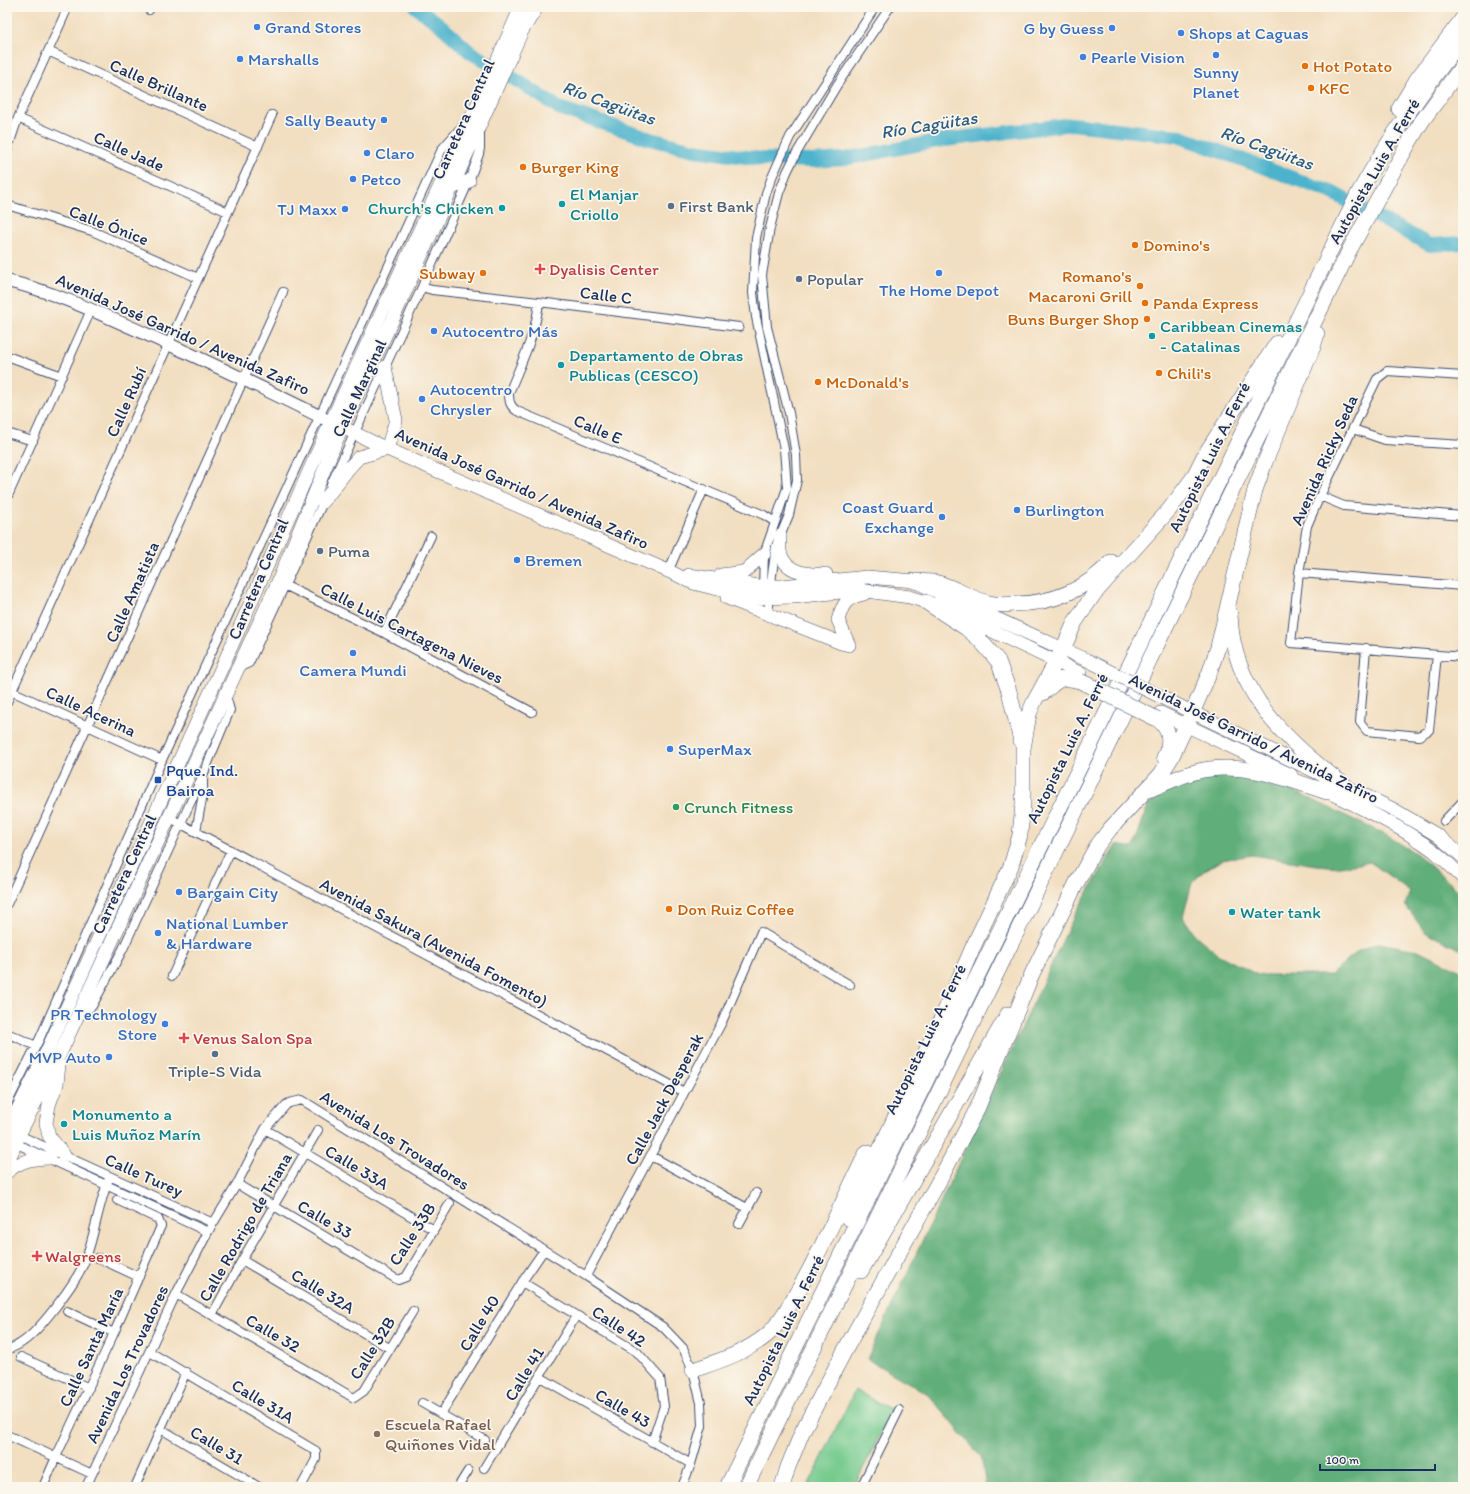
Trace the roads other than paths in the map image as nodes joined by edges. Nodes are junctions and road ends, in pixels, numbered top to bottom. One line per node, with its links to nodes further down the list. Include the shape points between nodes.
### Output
1 (68, 7): 9 (street)
2 (521, 7): 7 (main road, Carretera Central)
3 (537, 7): 7 (main road, Carretera Central)
4 (875, 7): 49 (street, via 801,119 781,156 766,193 756,238 753,293 756,317 786,466 787,488)
5 (890, 7): 51 (street, via 815,121 787,172 770,228 762,275 767,326 789,413 797,480 794,500)
6 (1463, 18): 16 (highway, via 1417,79 1384,135)
7 (517, 29): 11 (main road, Carretera Central)
8 (1463, 39): 16 (highway, Autopista Luis A. Ferré, via 1426,86)
9 (48, 51): 13 (street); 14 (street, Calle Brillante)
10 (1463, 65): 24 (highway, Autopista Luis A. Ferré, via 1422,121 1350,249)
11 (486, 103): 17 (street, Calle Marginal, via 480,132 479,154); 18 (main road, Carretera Central); 36 (main road, Carretera Central, via 473,115 372,317)
12 (272, 115): 14 (street, Calle Rubí)
13 (18, 118): 15 (street); 20 (street, Calle Jade)
14 (258, 147): 20 (street, Calle Rubí)
15 (7, 151)
16 (1372, 169): 26 (highway, Autopista Luis A. Ferré)
17 (469, 181): 18 (main road); 23 (street, Calle Marginal)
18 (452, 188): 36 (main road, Carretera Central, via 393,319)
19 (7, 205): 21 (street, Calle Ónice, via 92,231)
20 (228, 212): 21 (street, Calle Rubí)
21 (198, 278): 30 (street, Calle Rubí)
22 (7, 281): 28 (street, Avenida José Garrido / Avenida Zafiro, via 28,286)
23 (422, 287): 27 (street, Calle C); 32 (street, Calle Marginal)
24 (1331, 289): 62 (highway, via 1313,347 1255,490); 136 (highway, Autopista Luis A. Ferré)
25 (283, 292): 35 (street, Calle Amatista)
26 (1308, 296): 42 (highway); 141 (highway, Autopista Luis A. Ferré)
27 (539, 302): 29 (street, Calle C); 43 (street, Calle E, via 532,336 509,393 511,407)
28 (91, 310): 30 (street, Avenida José Garrido / Avenida Zafiro); 33 (street)
29 (739, 327)
30 (168, 344): 35 (street, Avenida José Garrido / Avenida Zafiro); 71 (street, Calle Rubí)
31 (7, 356): 33 (street)
32 (385, 367): 36 (street, Calle Marginal); 41 (main road, via 396,420)
33 (62, 376): 39 (street)
34 (1463, 376): 37 (street, Avenida Ricky Seda, via 1387,371 1377,379)
35 (245, 379): 36 (street, Avenida José Garrido / Avenida Zafiro); 78 (street, Calle Amatista)
36 (337, 425): 41 (main road, Avenida José Garrido / Avenida Zafiro); 46 (street, Calle Marginal); 47 (main road, Carretera Central); 58 (main road, Carretera Central); 82 (street)
37 (1353, 428): 40 (street, via 1385,440); 44 (street, Avenida Ricky Seda)
38 (7, 433): 39 (street)
39 (32, 441): 45 (street)
40 (1463, 445)
41 (387, 449): 46 (main road, via 355,460); 53 (main road, Avenida José Garrido / Avenida Zafiro)
42 (1204, 456): 57 (highway, via 1102,571 1077,590 1038,603 1004,605 973,598 937,582); 68 (highway, via 1180,496 1085,606)
43 (704, 490): 49 (street, Calle E); 53 (street)
44 (1320, 496): 48 (street, via 1344,506); 54 (street, Avenida Ricky Seda, via 1307,526)
45 (7, 498)
46 (323, 502): 58 (street, Calle Marginal)
47 (291, 513): 58 (main road, via 290,534 271,576); 80 (main road, Carretera Central)
48 (1463, 516)
49 (776, 522): 52 (street)
50 (431, 536): 65 (street)
51 (780, 536): 55 (main road, via 781,557 788,566 796,570 805,574 837,573); 60 (street)
52 (764, 554): 56 (main road, via 744,572); 60 (street)
53 (672, 573): 56 (main road, Avenida José Garrido / Avenida Zafiro)
54 (1299, 573): 59 (street); 66 (street, Avenida Ricky Seda, via 1291,643)
55 (867, 577): 57 (main road, Avenida José Garrido / Avenida Zafiro); 60 (main road, Avenida José Garrido / Avenida Zafiro, via 782,586)
56 (701, 581): 60 (main road, Avenida José Garrido / Avenida Zafiro, via 754,598); 64 (main road)
57 (914, 581): 68 (main road, Avenida José Garrido / Avenida Zafiro)
58 (282, 584): 65 (street, Calle Luis Cartagena Nieves); 72 (main road, Carretera Central)
59 (1463, 586)
60 (767, 592): 61 (main road, Avenida José Garrido / Avenida Zafiro, via 794,597 859,590); 64 (street)
61 (873, 592): 63 (main road, Avenida José Garrido / Avenida Zafiro, via 900,595); 64 (main road, via 853,596 842,609 838,620 849,644)
62 (1230, 598): 75 (highway, via 1209,674); 84 (highway, via 1232,637 1250,688 1286,736 1314,763)
63 (926, 602): 68 (main road, Avenida José Garrido / Avenida Zafiro); 81 (highway, via 966,628 998,661 1009,691)
64 (765, 614)
65 (384, 633): 76 (street, Calle Luis Cartagena Nieves)
66 (1366, 648): 67 (street); 67 (street, via 1360,722 1366,731 1419,736 1429,730)
67 (1437, 654): 69 (street)
68 (1059, 655): 70 (main road, Avenida José Garrido / Avenida Zafiro); 73 (highway); 75 (main road, Avenida José Garrido / Avenida Zafiro, bridge, via 1087,660)
69 (1463, 657)
70 (1080, 677): 73 (highway, via 1061,679); 77 (highway, bridge)
71 (9, 690): 74 (street, Calle Rubí); 78 (street, Calle Acerina)
72 (226, 696): 83 (street, via 230,710); 88 (main road, Carretera Central)
73 (1036, 698): 81 (highway, via 1027,723)
74 (7, 702)
75 (1193, 711): 79 (highway); 84 (main road, Avenida José Garrido / Avenida Zafiro)
76 (532, 712)
77 (1159, 716): 79 (main road, Avenida José Garrido / Avenida Zafiro); 85 (highway, via 1169,741 1168,751)
78 (88, 726): 82 (street, Calle Acerina); 95 (street, Calle Amatista)
79 (1186, 726): 85 (highway, via 1168,763); 86 (main road, Avenida José Garrido / Avenida Zafiro)
80 (185, 748): 88 (main road, via 180,776 172,795); 93 (main road, Carretera Central)
81 (1023, 750): 96 (highway, via 1020,836 1011,866)
82 (162, 760): 102 (street)
83 (203, 775): 88 (street); 90 (street, via 203,794)
84 (1347, 787): 92 (main road, Avenida José Garrido / Avenida Zafiro, via 1393,809 1437,835)
85 (1146, 791): 86 (highway, via 1181,776 1212,768 1243,769 1271,774); 97 (highway, via 1097,846)
86 (1327, 792): 94 (main road, Avenida José Garrido / Avenida Zafiro, via 1418,840 1433,850)
87 (1463, 801): 89 (street)
88 (175, 821): 90 (street, Avenida Sakura (Avenida Fomento)); 93 (main road, via 156,831 144,854); 104 (main road, Carretera Central)
89 (1444, 821)
90 (196, 831): 91 (street, Avenida Sakura (Avenida Fomento))
91 (231, 850): 98 (street); 105 (street, Avenida Sakura (Avenida Fomento))
92 (1463, 857)
93 (130, 868): 100 (main road, Carretera Central)
94 (1463, 878)
95 (7, 904)
96 (973, 947): 141 (highway, via 821,1278); 147 (highway, via 944,997 805,1278 783,1315 768,1334 748,1348 724,1360)
97 (1032, 974): 136 (highway, via 858,1276); 173 (highway, via 978,1107 803,1430)
98 (172, 976)
99 (850, 985): 105 (street, Calle Jack Desperak, via 761,932 722,1022)
100 (62, 1018): 102 (street); 109 (main road, Carretera Central)
101 (7, 1033): 103 (street)
102 (40, 1038): 103 (street)
103 (36, 1046): 106 (street)
104 (60, 1056): 109 (main road, Carretera Central); 111 (main road, via 46,1123 49,1136)
105 (684, 1092): 112 (street, Calle Jack Desperak)
106 (7, 1104)
107 (265, 1129): 110 (street, Calle 33A); 117 (street, Avenida Los Trovadores); 128 (street, Avenida Los Trovadores, via 286,1105 302,1100)
108 (318, 1130): 110 (street, Calle Rodrigo de Triana)
109 (10, 1135): 111 (street, Calle Turey); 113 (street, Calle Turey); 114 (main road, Carretera Central)
110 (304, 1153): 122 (street, Calle Rodrigo de Triana); 126 (street, Calle 33A)
111 (64, 1155): 116 (street, Calle Turey)
112 (651, 1156): 123 (street); 131 (street, Calle Jack Desperak)
113 (50, 1158): 115 (main road, via 28,1160); 118 (street, Calle Turey)
114 (7, 1164)
115 (7, 1172)
116 (110, 1176): 118 (street); 124 (street, Calle Turey)
117 (237, 1184): 122 (street, Calle 33); 124 (street, Avenida Los Trovadores)
118 (106, 1185): 127 (street, Calle Turey); 144 (street, via 86,1260 69,1288 40,1326 22,1343)
119 (756, 1193): 123 (street)
120 (116, 1200): 132 (street, Calle Santa María, via 158,1219 161,1226)
121 (450, 1203): 126 (street, Calle 33B)
122 (273, 1206): 130 (street, Calle Rodrigo de Triana); 133 (street, Calle 33)
123 (747, 1208): 125 (street)
124 (213, 1223): 127 (street, Avenida Los Trovadores)
125 (739, 1224)
126 (434, 1230): 133 (street, Calle 33B, via 406,1277)
127 (208, 1232): 135 (street, Avenida Los Trovadores)
128 (544, 1250): 131 (street, Avenida Los Trovadores); 134 (street, Calle 40)
129 (98, 1258): 132 (street)
130 (242, 1260): 139 (street, Calle Rodrigo de Triana); 143 (street, Calle 32A)
131 (586, 1276): 147 (street, Avenida Los Trovadores, via 662,1328 683,1348)
132 (139, 1277): 142 (street, Calle Santa María)
133 (398, 1280)
134 (522, 1282): 140 (street, Calle 42); 154 (street, Calle 40)
135 (176, 1294): 139 (street, Calle 32); 145 (street, Avenida Los Trovadores)
136 (838, 1299): 172 (highway, Autopista Luis A. Ferré)
137 (67, 1311): 142 (street)
138 (413, 1311): 143 (street, Calle 32B)
139 (212, 1315): 151 (street, Calle 32)
140 (576, 1316): 149 (street, Calle 41); 158 (street, Calle 42, via 637,1352 660,1378 664,1406)
141 (810, 1317): 171 (highway, Autopista Luis A. Ferré)
142 (114, 1333): 150 (street, Calle Santa María)
143 (389, 1348): 151 (street, Calle 32B, via 364,1391)
144 (7, 1350)
145 (150, 1352): 148 (street); 163 (street, Avenida Los Trovadores)
146 (21, 1357): 150 (street)
147 (693, 1370): 160 (street, Avenida Los Trovadores, via 701,1403 702,1426)
148 (186, 1372): 155 (street); 168 (street, Calle 31A, via 316,1451 316,1460)
149 (540, 1377): 158 (street, Calle 43); 161 (street, Calle 41)
150 (89, 1388): 159 (street, Calle Santa María)
151 (354, 1398)
152 (422, 1403): 154 (street)
153 (899, 1410): 174 (street)
154 (441, 1414): 157 (street)
155 (161, 1429): 164 (street); 167 (street, Calle 31)
156 (7, 1436): 159 (street)
157 (485, 1440)
158 (652, 1442): 160 (street, Calle 43)
159 (56, 1457): 163 (street); 165 (street, Calle Santa María)
160 (691, 1464): 170 (street, Avenida Los Trovadores)
161 (484, 1468)
162 (468, 1471): 169 (street)
163 (92, 1474): 166 (street, Avenida Los Trovadores)
164 (136, 1486)
165 (43, 1487)
166 (86, 1487)
167 (258, 1487)
168 (301, 1487)
169 (458, 1487)
170 (682, 1487)
171 (727, 1487)
172 (746, 1487)
173 (782, 1487)
174 (861, 1487)

